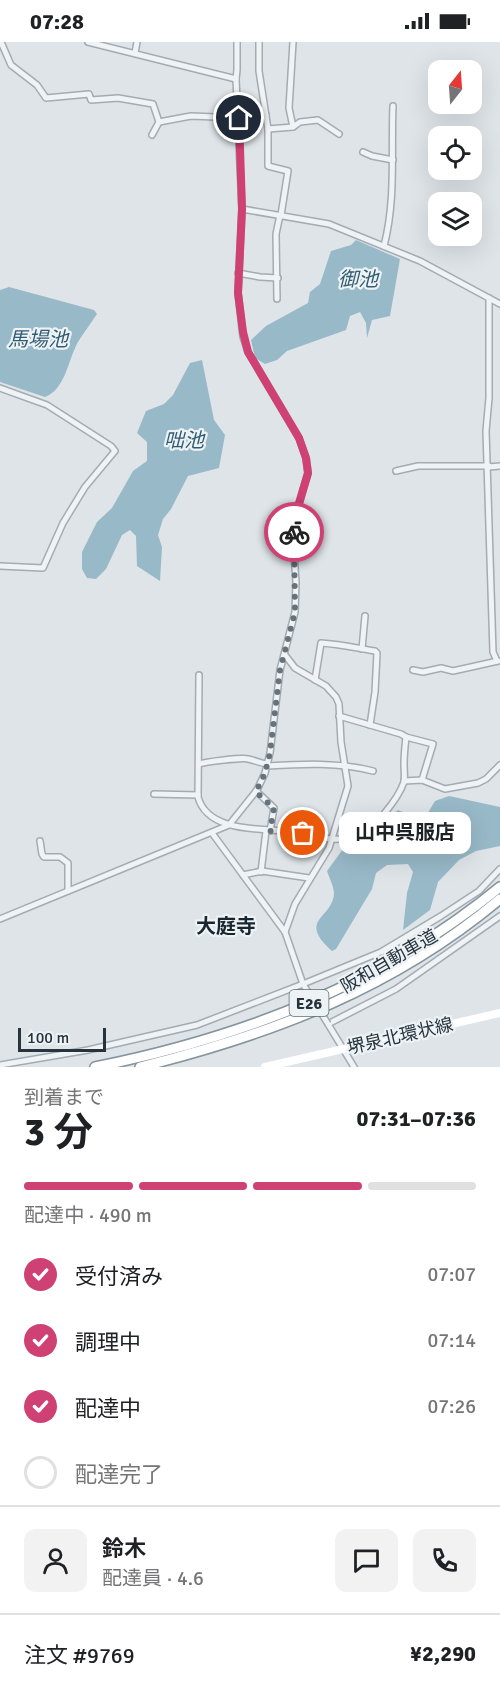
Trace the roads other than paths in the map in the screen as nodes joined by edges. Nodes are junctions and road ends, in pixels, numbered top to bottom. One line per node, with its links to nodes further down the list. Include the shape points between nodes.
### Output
1 (1, 42): 12 (street, via 11,65 37,85 46,98 89,94 91,100 118,98 153,104)
2 (88, 42): 7 (street)
3 (137, 42): 7 (street)
4 (237, 42): 8 (street)
5 (259, 42): 10 (street, via 259,71)
6 (293, 42): 13 (street, via 289,108)
7 (135, 53): 8 (street)
8 (236, 78): 11 (street)
9 (393, 106): 18 (street)
10 (267, 115): 11 (street); 14 (street)
11 (239, 118): 12 (street, via 191,116); 19 (street)
12 (159, 122): 16 (street)
13 (293, 127): 14 (street); 15 (street, via 318,120)
14 (268, 129): 20 (street, via 268,166 288,171)
15 (339, 134)
16 (152, 135)
17 (363, 152): 18 (street)
18 (393, 160): 21 (street)
19 (242, 209): 20 (street); 22 (street)
20 (280, 215): 21 (street, via 329,224); 23 (street, via 276,234)
21 (384, 246): 24 (street)
22 (238, 273): 23 (street); 34 (street, via 243,337 248,352 299,438 308,473 293,539 295,612)
23 (278, 278): 25 (street)
24 (489, 298): 26 (street); 28 (street)
25 (277, 299)
26 (500, 304)
27 (0, 388): 31 (street, via 47,405 115,451 81,493 43,568)
28 (489, 466): 29 (street); 30 (street, via 418,466); 35 (street, via 493,652)
29 (500, 466)
30 (396, 471)
31 (0, 566)
32 (365, 616): 33 (street)
33 (362, 649): 40 (street, via 321,644); 42 (street, via 377,653)
34 (285, 655): 36 (street); 37 (street)
35 (498, 661): 38 (street, via 453,671)
36 (298, 669): 37 (street); 40 (street)
37 (280, 670): 45 (street)
38 (413, 670)
39 (199, 675): 44 (street)
40 (315, 680): 41 (street, via 336,697)
41 (339, 716): 42 (street); 47 (street)
42 (370, 725): 43 (street)
43 (406, 737): 49 (street, via 433,744); 50 (street)
44 (199, 764): 45 (street, via 247,758); 53 (street)
45 (267, 765): 47 (street); 51 (street)
46 (500, 765): 49 (street, via 478,783 445,789)
47 (345, 766): 48 (street); 57 (street, via 348,786)
48 (373, 771)
49 (422, 780): 50 (street)
50 (404, 781): 57 (street, via 384,815 358,836)
51 (256, 792): 54 (street); 55 (street, via 274,808)
52 (154, 794): 53 (street)
53 (198, 795): 54 (street, via 200,806 208,815)
54 (229, 825): 55 (street); 56 (street)
55 (268, 831): 57 (street); 60 (street)
56 (213, 833): 61 (street); 64 (street)
57 (331, 840): 62 (street)
58 (40, 841): 64 (street, via 44,857 60,857 68,863)
59 (500, 868): 69 (street, via 479,891 397,942)
60 (261, 872): 61 (street); 62 (street)
61 (243, 875): 68 (street)
62 (309, 878): 68 (street, via 294,904)
63 (500, 887): 75 (highway, 阪和自動車道 / E26, via 397,960 308,1004 196,1044)
64 (68, 891): 67 (street)
65 (500, 899): 76 (highway, 阪和自動車道 / E26, via 436,946 363,990 271,1028)
66 (500, 916): 71 (street, via 396,989)
67 (0, 919)
68 (285, 932): 69 (street)
69 (303, 984): 71 (street, bridge); 74 (street, via 197,1025)
70 (500, 1013): 72 (main road, 堺泉北環状線)
71 (328, 1024): 72 (street)
72 (342, 1049): 77 (main road, 堺泉北環状線); 78 (street)
73 (0, 1065): 74 (street)
74 (25, 1065)
75 (95, 1067)
76 (140, 1067)
77 (265, 1067)
78 (354, 1067)

